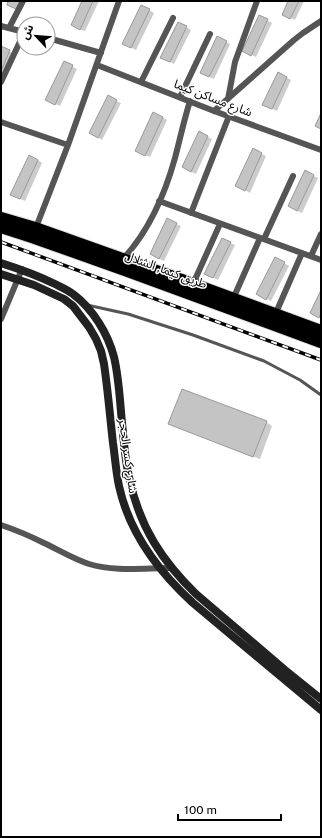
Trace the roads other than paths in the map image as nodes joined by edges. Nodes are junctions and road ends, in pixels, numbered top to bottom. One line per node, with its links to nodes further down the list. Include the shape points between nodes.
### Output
1 (23, 1): 7 (street)
2 (119, 1): 12 (street)
3 (257, 1): 17 (street, via 235,62)
4 (173, 18): 15 (street)
5 (321, 21): 17 (street, via 294,40)
6 (1, 26): 7 (street)
7 (9, 28): 8 (street)
8 (16, 30)
9 (210, 34): 16 (street)
10 (56, 40): 12 (street)
11 (16, 49): 14 (street)
12 (101, 53): 13 (street)
13 (97, 65): 15 (street, شارع مساكن كيما); 22 (street)
14 (1, 82)
15 (141, 82): 16 (street, شارع مساكن كيما)
16 (180, 97): 18 (street, شارع مساكن كيما)
17 (228, 99): 19 (street)
18 (190, 101): 19 (street, شارع مساكن كيما); 25 (street, via 175,159)
19 (214, 111): 20 (street, شارع مساكن كيما)
20 (229, 116): 23 (street, شارع مساكن كيما); 26 (street)
21 (1, 122): 22 (street)
22 (68, 145): 30 (street)
23 (321, 150)
24 (293, 176): 32 (street)
25 (159, 201): 26 (street); 35 (street, via 143,232)
26 (191, 213): 28 (street)
27 (1, 218): 30 (highway, طريق كيما, الشلال)
28 (220, 224): 32 (street); 41 (street)
29 (1, 227): 30 (highway, طريق كيما, الشلال)
30 (34, 232): 35 (highway, طريق كيما, الشلال); 48 (highway, طريق كيما, الشلال, via 125,270)
31 (321, 234): 34 (street)
32 (262, 238): 33 (street); 42 (street)
33 (302, 253): 34 (street); 45 (street)
34 (311, 256): 36 (street)
35 (123, 259): 41 (highway, طريق كيما, الشلال)
36 (321, 260)
37 (1, 263): 38 (main road, شارع كسر الحجر)
38 (22, 269): 40 (street); 43 (main road, شارع كسر الحجر, via 65,289)
39 (1, 274): 40 (main road, شارع كسر الحجر)
40 (17, 279): 44 (main road, شارع كسر الحجر, via 64,299); 46 (street)
41 (193, 284): 42 (highway, طريق كيما, الشلال)
42 (233, 299): 45 (highway, طريق كيما, الشلال)
43 (84, 304): 44 (main road); 49 (lane, via 128,314 264,361 300,380); 52 (main road, شارع كسر الحجر, via 102,329 114,358 126,459 134,499 151,538)
44 (73, 306): 51 (main road, شارع كسر الحجر, via 96,339 104,364 116,465 124,506 142,543)
45 (275, 314): 47 (highway, طريق كيما, الشلال)
46 (1, 319)
47 (321, 331)
48 (321, 342)
49 (321, 395)
50 (1, 525): 51 (street, via 90,564 118,568)
51 (160, 568): 52 (street); 53 (main road, شارع كسر الحجر, via 181,592)
52 (172, 568): 53 (main road, شارع كسر الحجر)
53 (248, 643): 54 (main road, شارع كسر الحجر)
54 (282, 673): 55 (main road, شارع كسر الحجر); 56 (main road, شارع كسر الحجر)
55 (321, 699)
56 (321, 710)

